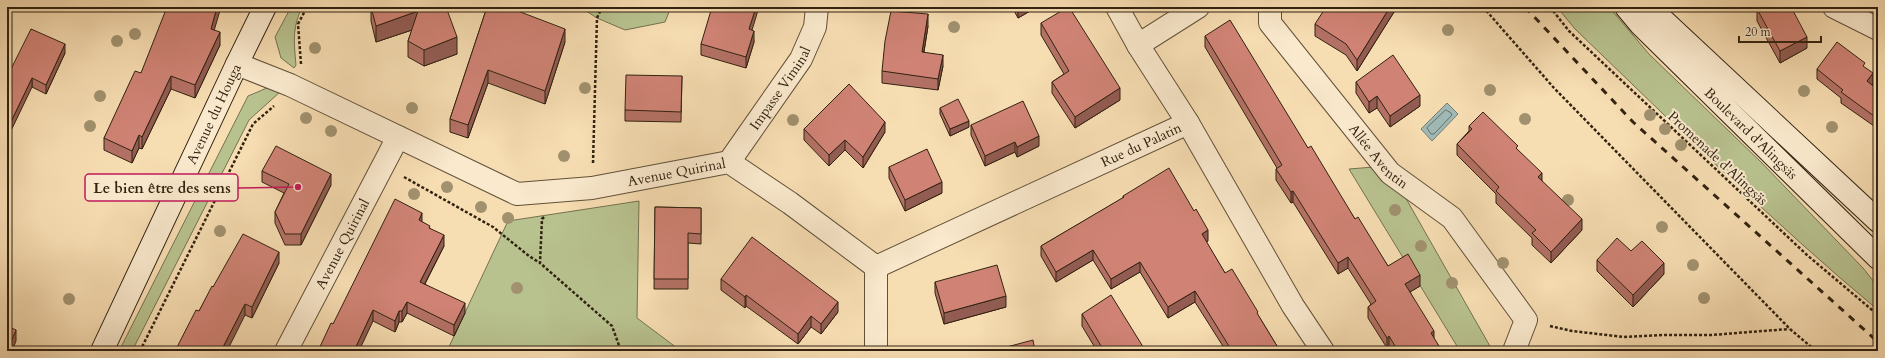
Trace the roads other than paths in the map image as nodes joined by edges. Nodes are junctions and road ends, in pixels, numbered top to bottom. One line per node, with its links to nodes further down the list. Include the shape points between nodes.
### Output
1 (265, 7): 11 (street, Avenue du Houga)
2 (817, 7): 14 (street, Impasse Viminal, via 815,27 801,59)
3 (1117, 7): 10 (street)
4 (1198, 7): 10 (street)
5 (1270, 7): 24 (street, Allée Aventin, via 1270,23 1390,173 1452,218 1507,291 1526,320)
6 (1626, 7): 15 (street, Boulevard d'Alingsäs, via 1641,25)
7 (1649, 7): 16 (street, Boulevard d'Alingsäs)
8 (1834, 7): 9 (street)
9 (1878, 29)
10 (1138, 45): 12 (street)
11 (237, 64): 13 (street, Avenue Quirinal, via 290,85); 20 (street, Avenue du Houga)
12 (1188, 124): 18 (street, Rue du Palatin); 23 (street, Rue du Palatin, via 1293,306)
13 (398, 137): 14 (street, Avenue Quirinal, via 517,194 592,188); 21 (street, Avenue Quirinal)
14 (729, 162): 18 (street, Avenue Quirinal, via 790,203)
15 (1839, 220): 17 (street, Boulevard d'Alingsäs); 19 (street)
16 (1878, 221)
17 (1878, 258)
18 (876, 267): 22 (street)
19 (1878, 273)
20 (102, 351)
21 (286, 351)
22 (876, 351)
23 (1323, 351)
24 (1514, 351)

